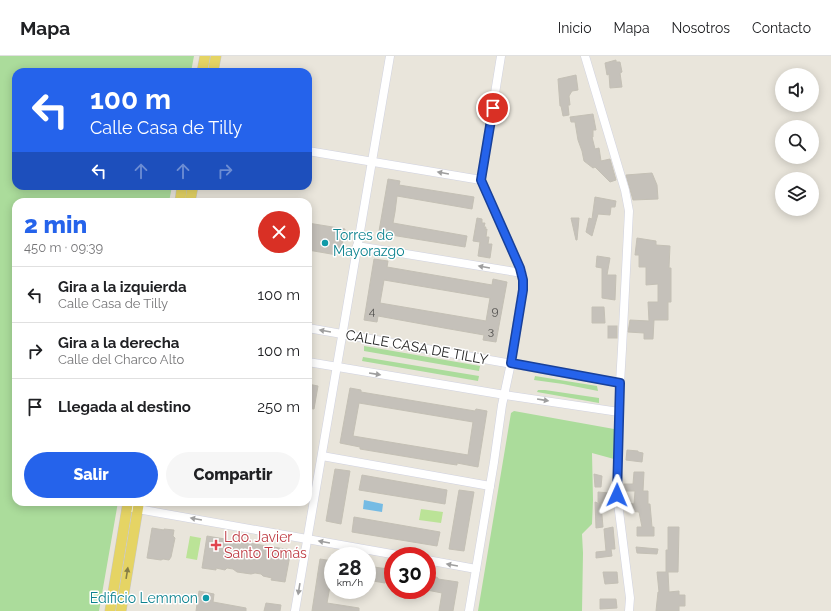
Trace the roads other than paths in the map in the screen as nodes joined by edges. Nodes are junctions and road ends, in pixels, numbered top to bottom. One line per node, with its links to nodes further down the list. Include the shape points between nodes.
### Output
1 (205, 56): 6 (main road)
2 (216, 56): 7 (main road)
3 (390, 56): 9 (street)
4 (501, 56): 10 (street)
5 (585, 56): 18 (street, via 625,190 628,211)
6 (203, 68)
7 (214, 68)
8 (312, 152): 9 (street)
9 (371, 161): 10 (street, one-way to 9); 11 (street)
10 (481, 180): 12 (street)
11 (357, 246): 12 (street, one-way to 11); 14 (street)
12 (522, 274): 16 (street, via 523,290)
13 (312, 329): 14 (street, CALLE CASA DE TILLY, one-way to 13)
14 (342, 334): 16 (street, CALLE CASA DE TILLY); 17 (street)
15 (312, 363): 17 (street)
16 (511, 363): 18 (street, CALLE CASA DE TILLY); 19 (street)
17 (336, 367): 19 (street, one-way to 19); 21 (street)
18 (620, 383): 20 (street)
19 (505, 395): 20 (street, one-way to 20); 22 (street)
20 (619, 412): 33 (street, via 617,495 630,598)
21 (322, 456): 22 (street); 25 (street)
22 (490, 486): 28 (street)
23 (128, 506): 29 (main road)
24 (139, 506): 25 (street, one-way to 24); 30 (main road, one-way to 24)
25 (307, 539): 26 (street, one-way to 25); 31 (street, one-way to 31)
26 (384, 553)
27 (436, 562): 28 (street, one-way to 27)
28 (476, 569): 32 (street)
29 (110, 611)
30 (121, 611)
31 (295, 611)
32 (469, 611)
33 (629, 611)

